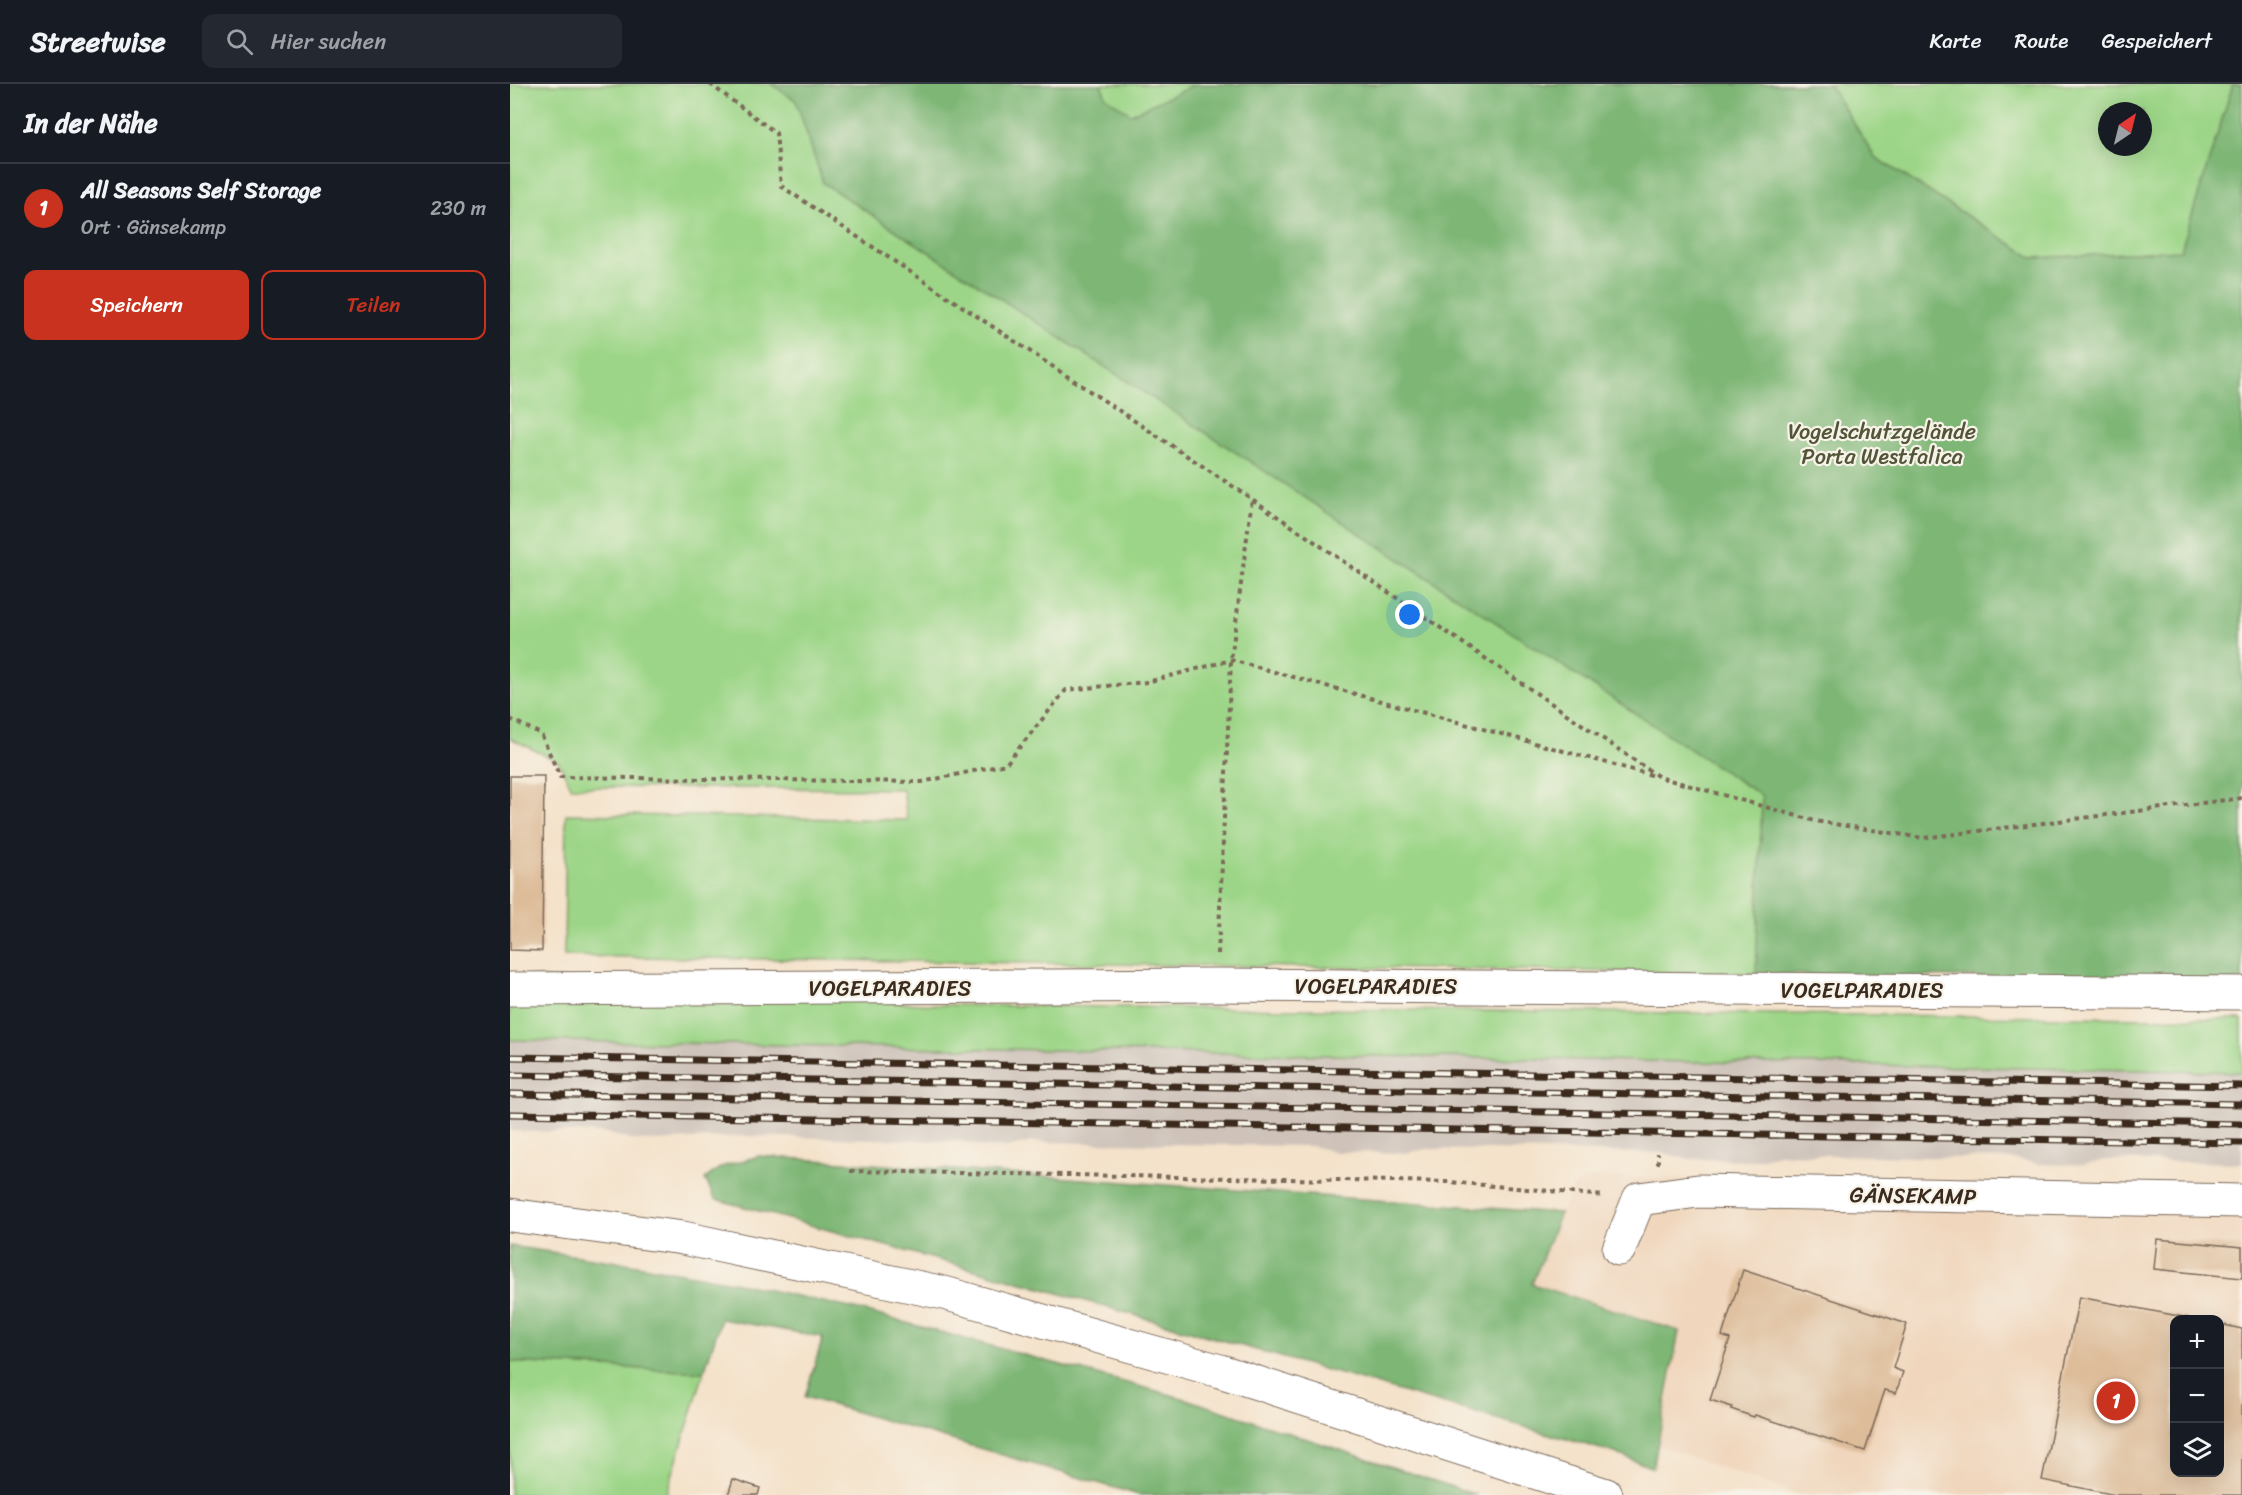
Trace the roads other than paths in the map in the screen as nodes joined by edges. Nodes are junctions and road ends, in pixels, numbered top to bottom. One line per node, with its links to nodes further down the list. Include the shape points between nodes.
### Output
1 (510, 989): 2 (street, VOGELPARADIES, via 1217,985)
2 (2242, 993)
3 (2242, 1201): 5 (street, GÄNSEKAMP, via 1698,1191 1639,1199)
4 (510, 1215): 6 (street, via 682,1239 944,1293 1220,1371)
5 (1619, 1249)
6 (1606, 1495)

